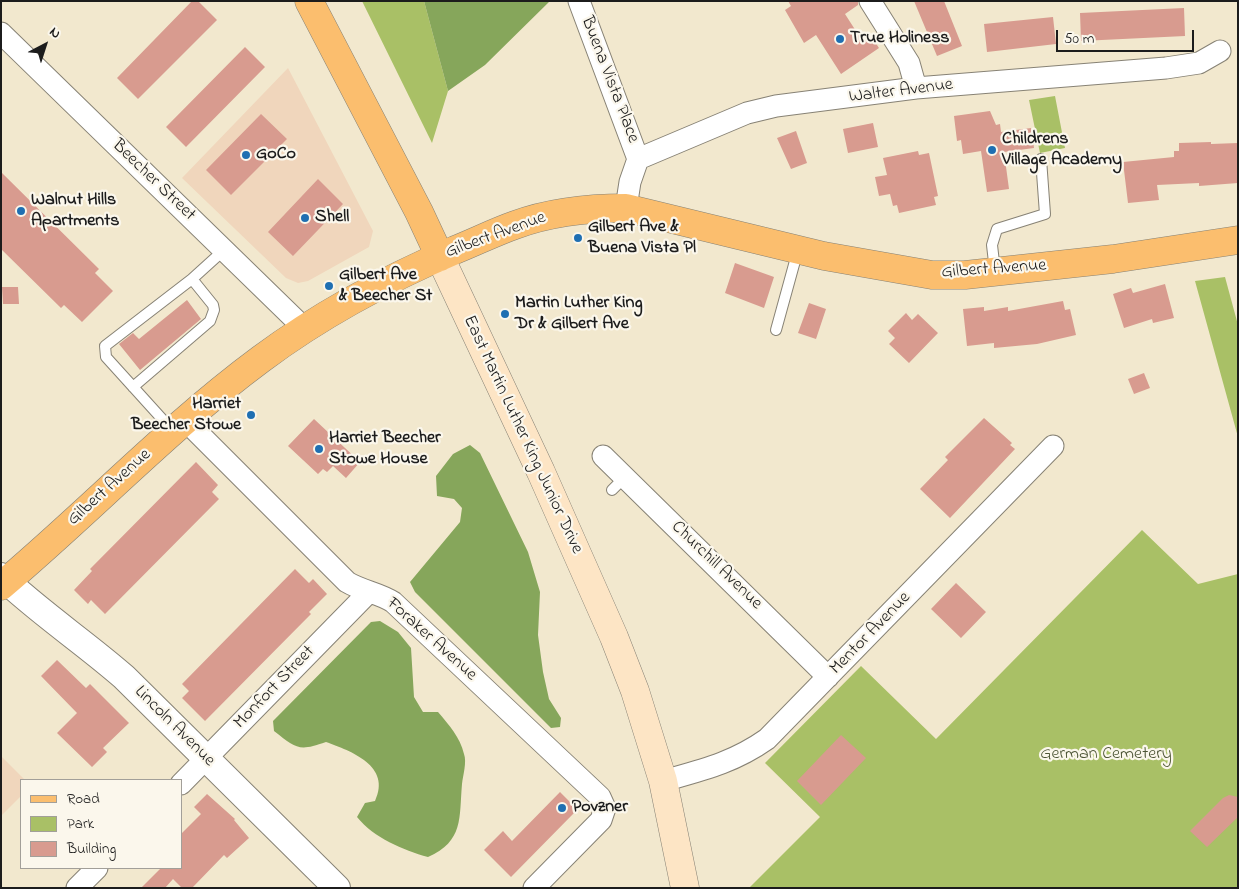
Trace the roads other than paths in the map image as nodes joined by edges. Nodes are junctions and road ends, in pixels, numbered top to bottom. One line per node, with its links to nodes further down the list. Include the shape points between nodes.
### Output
1 (309, 1): 13 (main road, East Martin Luther King Junior Drive)
2 (579, 1): 7 (street, Buena Vista Place)
3 (870, 1): 6 (street, via 909,63)
4 (1, 33): 12 (street, Beecher Street)
5 (1220, 51): 6 (street, Walter Avenue, via 1199,63 1166,68)
6 (916, 88): 7 (street, Walter Avenue, via 776,106 747,113)
7 (638, 159): 9 (street)
8 (1041, 159): 14 (lane, via 1045,214 997,229 992,245)
9 (626, 208): 11 (main road, Gilbert Avenue); 13 (main road, Gilbert Avenue, via 602,208 544,217 515,225)
10 (1230, 243): 14 (main road, Gilbert Avenue)
11 (798, 249): 14 (main road, Gilbert Avenue, via 932,275); 17 (lane)
12 (224, 250): 15 (lane); 16 (street, Beecher Street)
13 (440, 257): 16 (main road, Gilbert Avenue, via 363,295); 26 (main road, East Martin Luther King Junior Drive, via 604,612 635,691)
14 (996, 272)
15 (192, 279): 18 (lane, via 213,305 210,321); 18 (lane, via 105,346 106,357)
16 (305, 329): 19 (main road, Gilbert Avenue, via 248,369)
17 (776, 330)
18 (133, 387): 19 (lane)
19 (180, 426): 22 (main road, Gilbert Avenue); 23 (street, Foraker Avenue, via 346,582)
20 (1053, 446): 24 (street, Mentor Avenue)
21 (603, 456): 24 (street, Churchill Avenue, via 619,484)
22 (3, 581): 25 (street, Lincoln Avenue, via 99,655)
23 (369, 592): 25 (street, Monfort Street); 31 (street, Foraker Avenue, via 393,602 600,797 605,808 601,820)
24 (828, 677): 26 (street, Mentor Avenue, via 780,727 746,754 722,765)
25 (206, 759): 27 (street, Monfort Street); 30 (street, Lincoln Avenue)
26 (663, 781): 32 (main road, East Martin Luther King Junior Drive)
27 (182, 783)
28 (96, 869): 29 (street)
29 (77, 888)
30 (337, 888)
31 (534, 888)
32 (685, 888)

